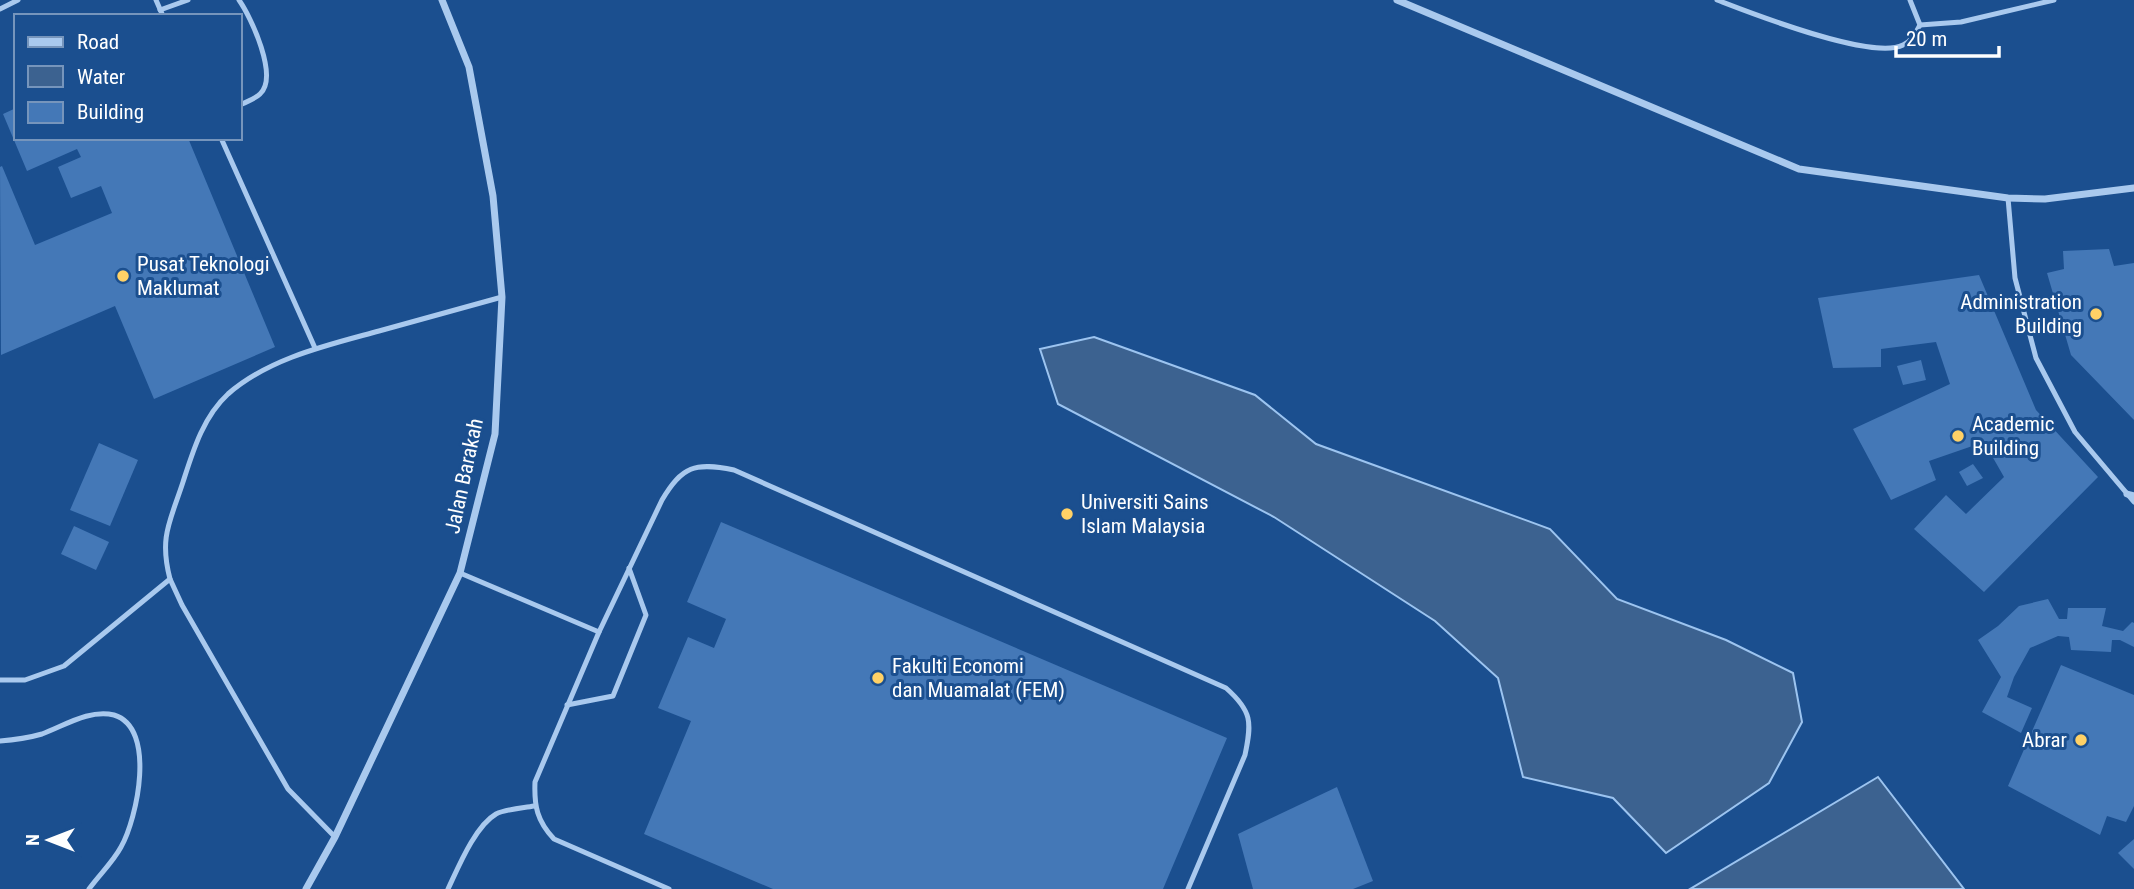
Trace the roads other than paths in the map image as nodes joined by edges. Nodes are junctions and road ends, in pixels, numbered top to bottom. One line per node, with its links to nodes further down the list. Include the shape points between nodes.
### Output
1 (18, 0): 10 (lane)
2 (156, 0): 11 (lane)
3 (188, 0): 11 (lane)
4 (239, 0): 13 (lane, via 267,72 261,94)
5 (442, 0): 17 (street, Jalan Barakah, via 469,67 493,196)
6 (1397, 0): 16 (street, via 1799,169)
7 (1717, 0): 12 (lane, via 1794,30 1874,48 1903,46)
8 (1910, 0): 12 (lane)
9 (2054, 0): 12 (lane, via 1961,22)
10 (0, 9)
11 (161, 13)
12 (1920, 25)
13 (242, 104)
14 (222, 140): 18 (lane)
15 (2134, 188): 16 (street, via 2045,199)
16 (2008, 198): 19 (lane, via 2015,278 2036,358 2075,432)
17 (502, 297): 18 (lane); 22 (street, Jalan Barakah, via 495,435)
18 (315, 348): 23 (lane, via 245,382 205,423 164,538)
19 (2131, 495): 20 (lane)
20 (2134, 502)
21 (629, 568): 24 (lane); 26 (lane, via 646,615 613,696); 34 (lane, via 674,480 693,468 716,466 734,470 1226,688 1242,702 1249,737)
22 (460, 573): 24 (lane); 29 (street, Jalan Barakah)
23 (170, 579): 25 (lane, via 64,666 25,680); 29 (lane, via 288,789)
24 (599, 632): 26 (lane)
25 (0, 680)
26 (567, 705): 28 (lane, via 535,782)
27 (0, 741): 30 (lane, via 41,734 91,714 115,716 133,730 140,751 140,784 132,819 121,847)
28 (534, 806): 32 (lane, via 496,814 483,826); 33 (lane, via 542,827 554,839)
29 (335, 837): 31 (street, Jalan Barakah)
30 (89, 889)
31 (306, 889)
32 (448, 889)
33 (669, 889)
34 (1188, 889)

